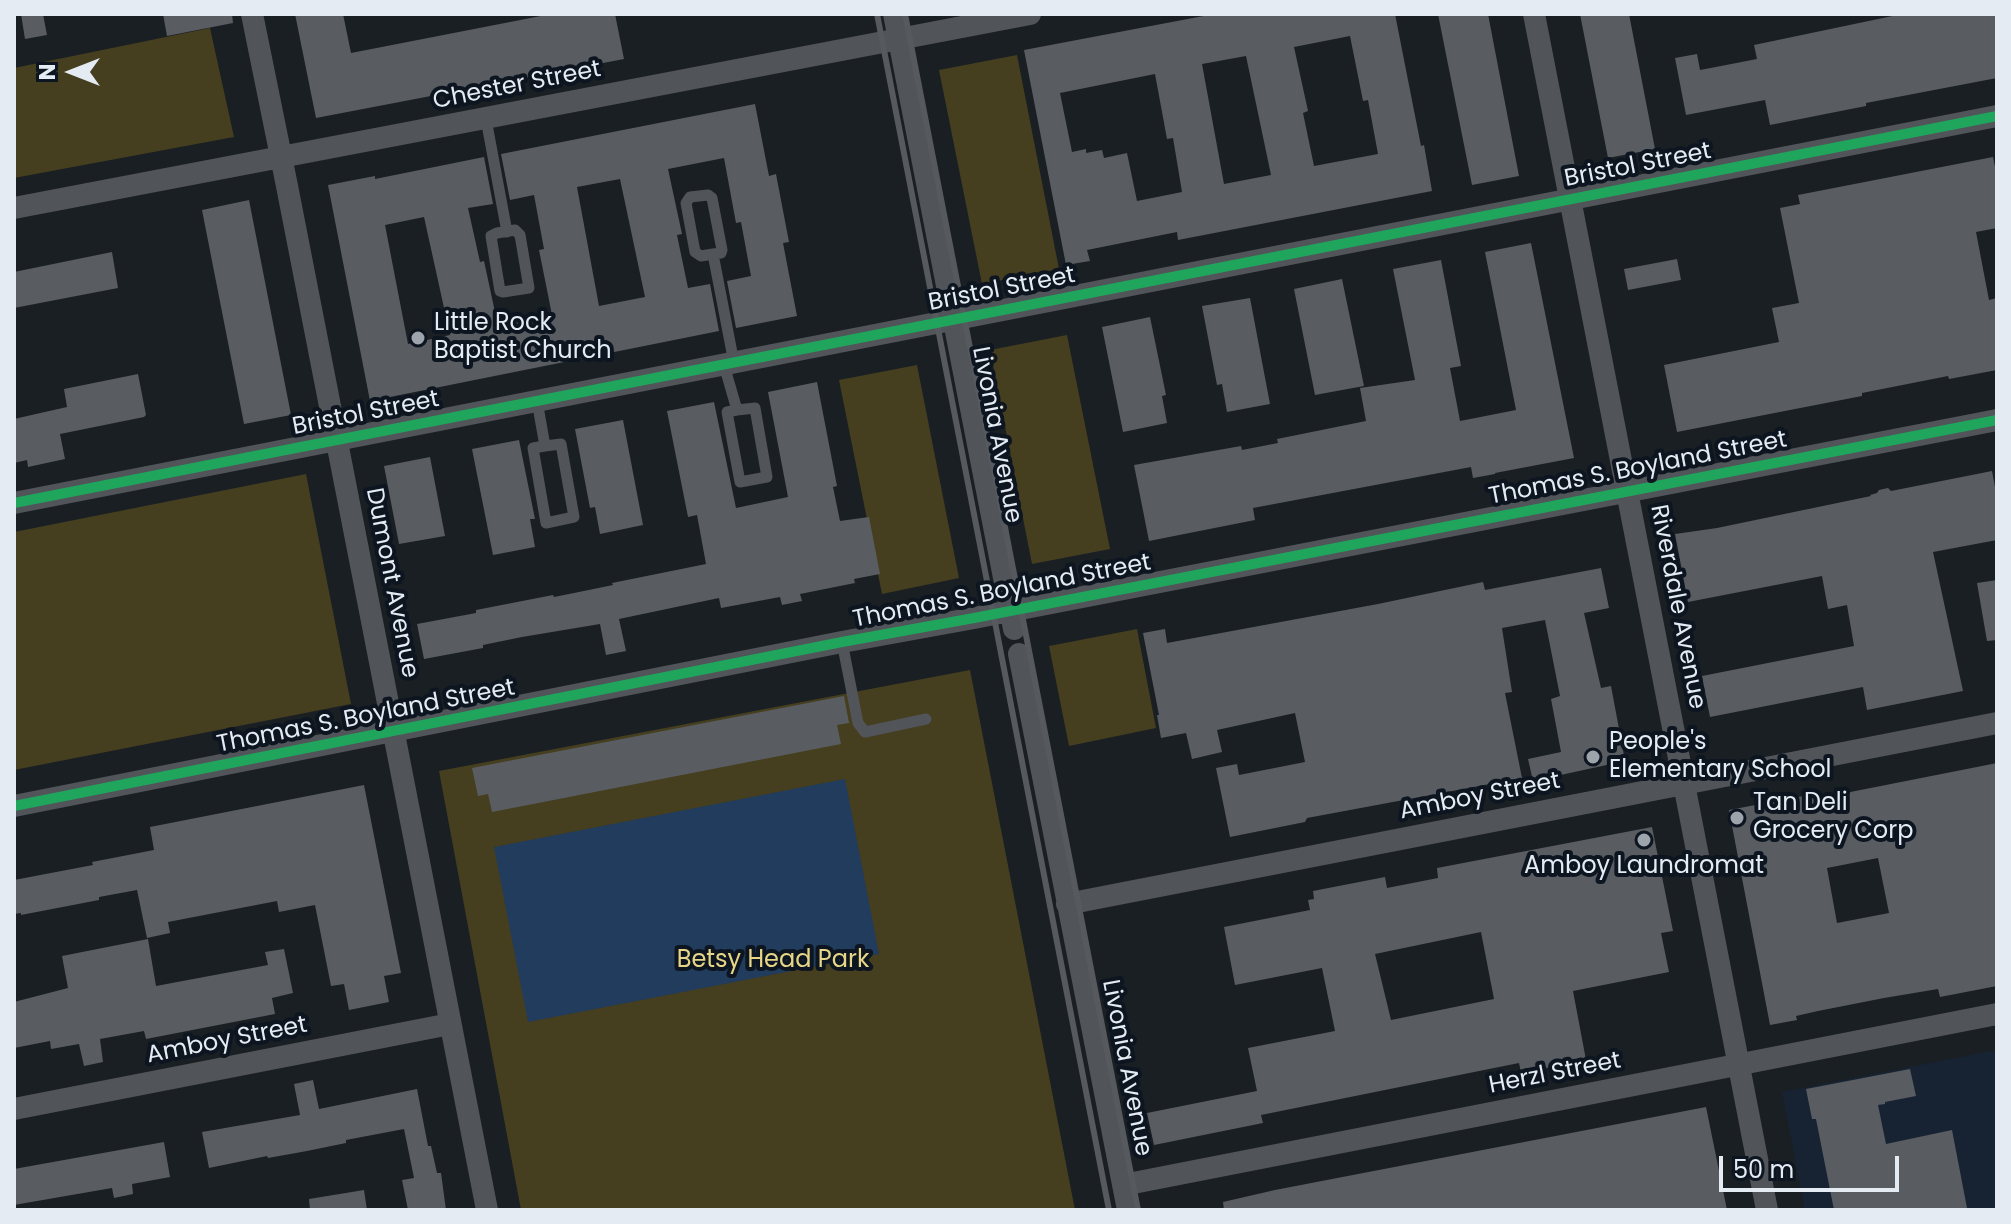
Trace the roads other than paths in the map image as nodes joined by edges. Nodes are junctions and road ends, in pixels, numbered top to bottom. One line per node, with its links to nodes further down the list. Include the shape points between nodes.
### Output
1 (252, 14): 8 (street, Dumont Avenue)
2 (894, 14): 5 (street, Livonia Avenue)
3 (1030, 14): 5 (street, Chester Street)
4 (1534, 14): 9 (street, Riverdale Avenue)
5 (899, 40): 7 (street, Chester Street); 13 (street, Livonia Avenue)
6 (1997, 116): 9 (street, Bristol Street)
7 (486, 119): 8 (street, Chester Street); 11 (lane)
8 (282, 158): 10 (street, Chester Street); 18 (street, Dumont Avenue)
9 (1570, 199): 13 (street, Bristol Street); 20 (street, Riverdale Avenue)
10 (14, 208)
11 (507, 232): 11 (lane, via 520,235 529,288 500,291 491,236)
12 (713, 254): 12 (lane, via 695,252 686,203 690,197 712,198 722,250); 14 (lane)
13 (953, 320): 14 (street, Bristol Street); 22 (street, Livonia Avenue)
14 (729, 364): 15 (street, Bristol Street); 16 (lane)
15 (537, 401): 18 (street, Bristol Street); 19 (lane)
16 (737, 410): 16 (lane, via 727,412 740,482 767,477 755,408)
17 (1997, 420): 20 (street, Thomas S. Boyland Street)
18 (336, 440): 21 (street, Bristol Street); 27 (street, Dumont Avenue)
19 (545, 446): 19 (lane, via 533,448 546,523 574,517 561,444)
20 (1627, 491): 22 (street, Thomas S. Boyland Street); 28 (street, Riverdale Avenue)
21 (14, 503)
22 (1012, 620): 23 (street, Thomas S. Boyland Street)
23 (842, 642): 25 (lane, via 858,723 865,732); 27 (street, Thomas S. Boyland Street)
24 (1019, 654): 30 (street, Livonia Avenue)
25 (926, 719)
26 (1997, 723): 28 (street, Amboy Street)
27 (393, 732): 29 (street, Thomas S. Boyland Street); 32 (street, Dumont Avenue)
28 (1684, 784): 30 (street, Amboy Street); 33 (street, Riverdale Avenue)
29 (14, 806)
30 (1067, 904): 35 (street, Livonia Avenue)
31 (1997, 1014): 33 (street, Herzl Street)
32 (450, 1024): 34 (street, Amboy Street); 36 (street, Dumont Avenue)
33 (1739, 1064): 35 (street, Herzl Street); 38 (street, Riverdale Avenue)
34 (14, 1109)
35 (1123, 1185): 37 (street, Livonia Avenue)
36 (487, 1210)
37 (1128, 1210)
38 (1767, 1210)

